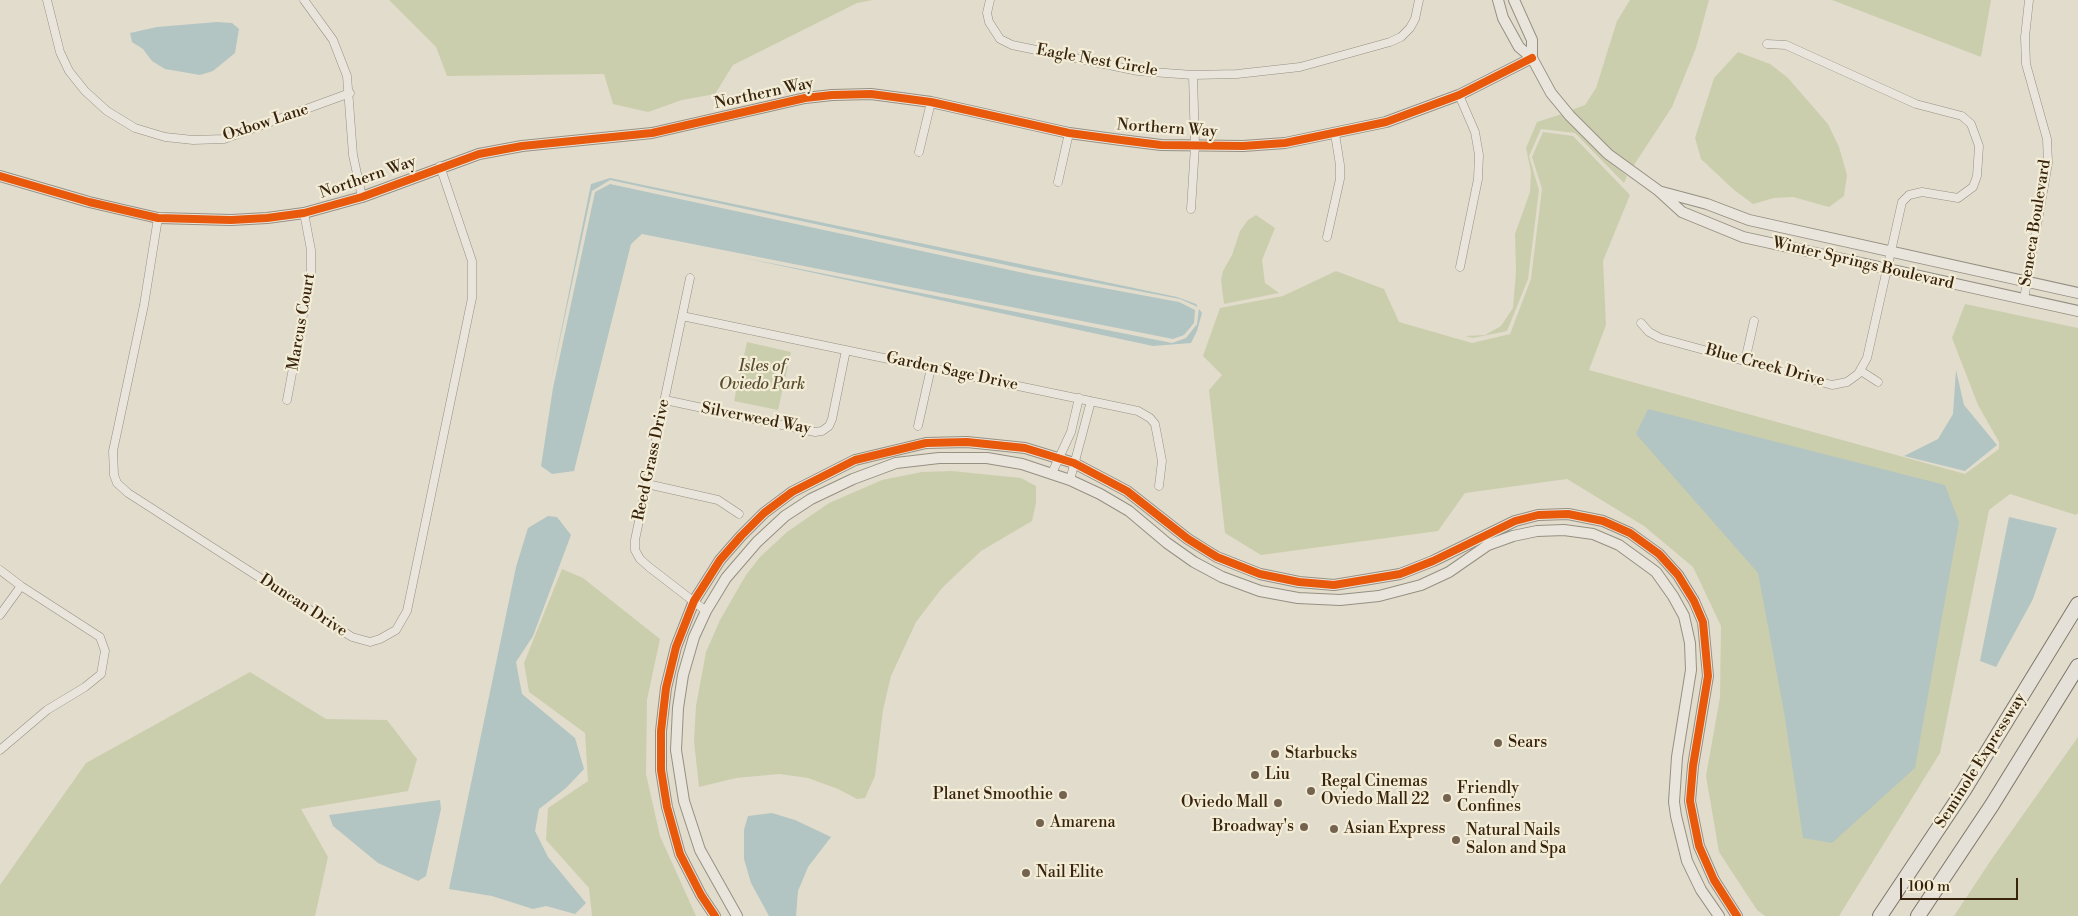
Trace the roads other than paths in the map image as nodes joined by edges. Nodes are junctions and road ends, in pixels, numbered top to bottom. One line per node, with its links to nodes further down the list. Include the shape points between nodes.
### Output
1 (47, 0): 11 (street, Oxbow Lane, via 60,52 69,71 85,91 135,128 165,138 224,139)
2 (304, 0): 11 (street, via 333,40)
3 (990, 0): 10 (street, Eagle Nest Circle, via 987,13 994,32 1012,45 1138,71)
4 (1419, 0): 10 (street, Eagle Nest Circle, via 1416,19 1410,28 1390,42 1300,67)
5 (1498, 0): 9 (street, Winter Springs Boulevard, via 1503,18 1519,46)
6 (1514, 0): 9 (street, Winter Springs Boulevard, via 1532,40)
7 (2029, 0): 33 (street, Seneca Boulevard, via 2026,64 2047,139 2048,163)
8 (1767, 44): 29 (street, via 1786,45 1903,99 1953,112 1971,124 1979,146 1973,187 1958,198 1922,192 1909,195 1902,202)
9 (1532, 58): 12 (street, Northern Way); 21 (street, Winter Springs Boulevard, via 1551,93 1584,130 1608,154)
10 (1193, 75): 16 (street)
11 (350, 93): 22 (street, via 354,155)
12 (1459, 95): 15 (street, Northern Way, via 1386,122); 30 (street, via 1475,132 1479,155 1478,179)
13 (931, 102): 14 (street, Northern Way); 17 (street); 18 (street, Northern Way, via 871,94 805,98 652,133 522,146)
14 (1068, 133): 16 (street, Northern Way); 20 (street)
15 (1335, 134): 16 (street, Northern Way, via 1277,143); 27 (street, via 1340,179)
16 (1194, 146): 23 (street)
17 (919, 152)
18 (440, 166): 22 (street, Northern Way); 25 (street, Duncan Drive, via 472,261 472,298 407,611 396,630 370,642 352,637 128,493 114,475 113,451 144,305)
19 (0, 176): 25 (street, Northern Way)
20 (1058, 182)
21 (1659, 192): 26 (street, Winter Springs Boulevard); 28 (street, Winter Springs Boulevard, via 1682,212)
22 (362, 197): 24 (street, Northern Way)
23 (1192, 209)
24 (304, 213): 25 (street, Northern Way, via 231,220); 46 (street, Marcus Court, via 312,272)
25 (158, 218)
26 (1758, 222): 28 (street); 29 (street, Winter Springs Boulevard)
27 (1327, 237)
28 (1755, 240): 31 (street, Winter Springs Boulevard)
29 (1891, 252): 31 (street); 33 (street, Winter Springs Boulevard)
30 (1460, 267)
31 (1887, 269): 35 (street, Winter Springs Boulevard); 43 (street, via 1867,358)
32 (690, 278): 37 (street, Reed Grass Drive)
33 (2027, 281): 34 (street, Winter Springs Boulevard); 35 (street, Seneca Boulevard)
34 (2078, 293)
35 (2024, 299): 36 (street, Winter Springs Boulevard)
36 (2078, 311)
37 (682, 316): 40 (street, Garden Sage Drive); 47 (street, Reed Grass Drive)
38 (1754, 321): 41 (street)
39 (1641, 323): 41 (street, Blue Creek Drive, via 1660,338)
40 (846, 350): 42 (street, Garden Sage Drive); 47 (street, Silverweed Way, via 832,419 822,431)
41 (1745, 361): 43 (street, Blue Creek Drive, via 1832,385 1847,382)
42 (931, 368): 45 (street, Garden Sage Drive); 49 (street)
43 (1861, 371): 44 (street)
44 (1878, 382)
45 (1079, 398): 48 (street, Garden Sage Drive); 50 (street)
46 (287, 400)
47 (664, 400): 56 (street, Reed Grass Drive)
48 (1091, 401): 51 (street); 57 (street, Garden Sage Drive, via 1138,411 1155,424 1162,461)
49 (918, 426)
50 (1071, 432): 51 (street); 52 (street)
51 (1083, 436): 53 (street)
52 (1059, 458): 53 (street); 54 (street); 61 (street, via 1025,448 967,442 926,443 855,460 792,492 764,513 720,560)
53 (1074, 463): 55 (street); 70 (street, via 1127,491 1217,558 1260,574 1299,582 1334,585 1400,574 1515,520 1538,515 1568,514 1595,519 1630,533 1659,554 1678,575 1703,622 1708,676 1690,801 1699,846 1714,880)
54 (1052, 474): 55 (street); 63 (street, via 1022,464 987,458 938,458 896,463 852,479 785,516 726,578)
55 (1070, 480): 69 (street, via 1129,511 1166,543 1222,577 1260,591 1298,598 1340,600 1379,596 1421,585 1449,572 1488,546 1537,531 1593,534 1639,558 1656,572 1684,616 1691,670 1676,757 1675,809 1688,861 1701,890)
56 (647, 484): 58 (street, via 718,500); 61 (street, Reed Grass Drive, via 635,550 640,559)
57 (1158, 486)
58 (739, 514)
59 (0, 570): 60 (street)
60 (21, 586): 64 (street); 66 (street, via 100,638 105,651 104,661 101,674 47,710)
61 (694, 601): 63 (street, Reed Grass Drive); 67 (street, via 676,647 666,688 660,731 661,770 680,854)
62 (2078, 604): 71 (highway, Seminole Expressway, via 1968,782)
63 (706, 611): 68 (street, via 683,675 676,750 684,801 700,850)
64 (0, 615)
65 (2078, 666): 72 (highway, Seminole Expressway)
66 (0, 750)
67 (715, 916)
68 (737, 916)
69 (1719, 916)
70 (1737, 916)
71 (1880, 916)
72 (1918, 916)

